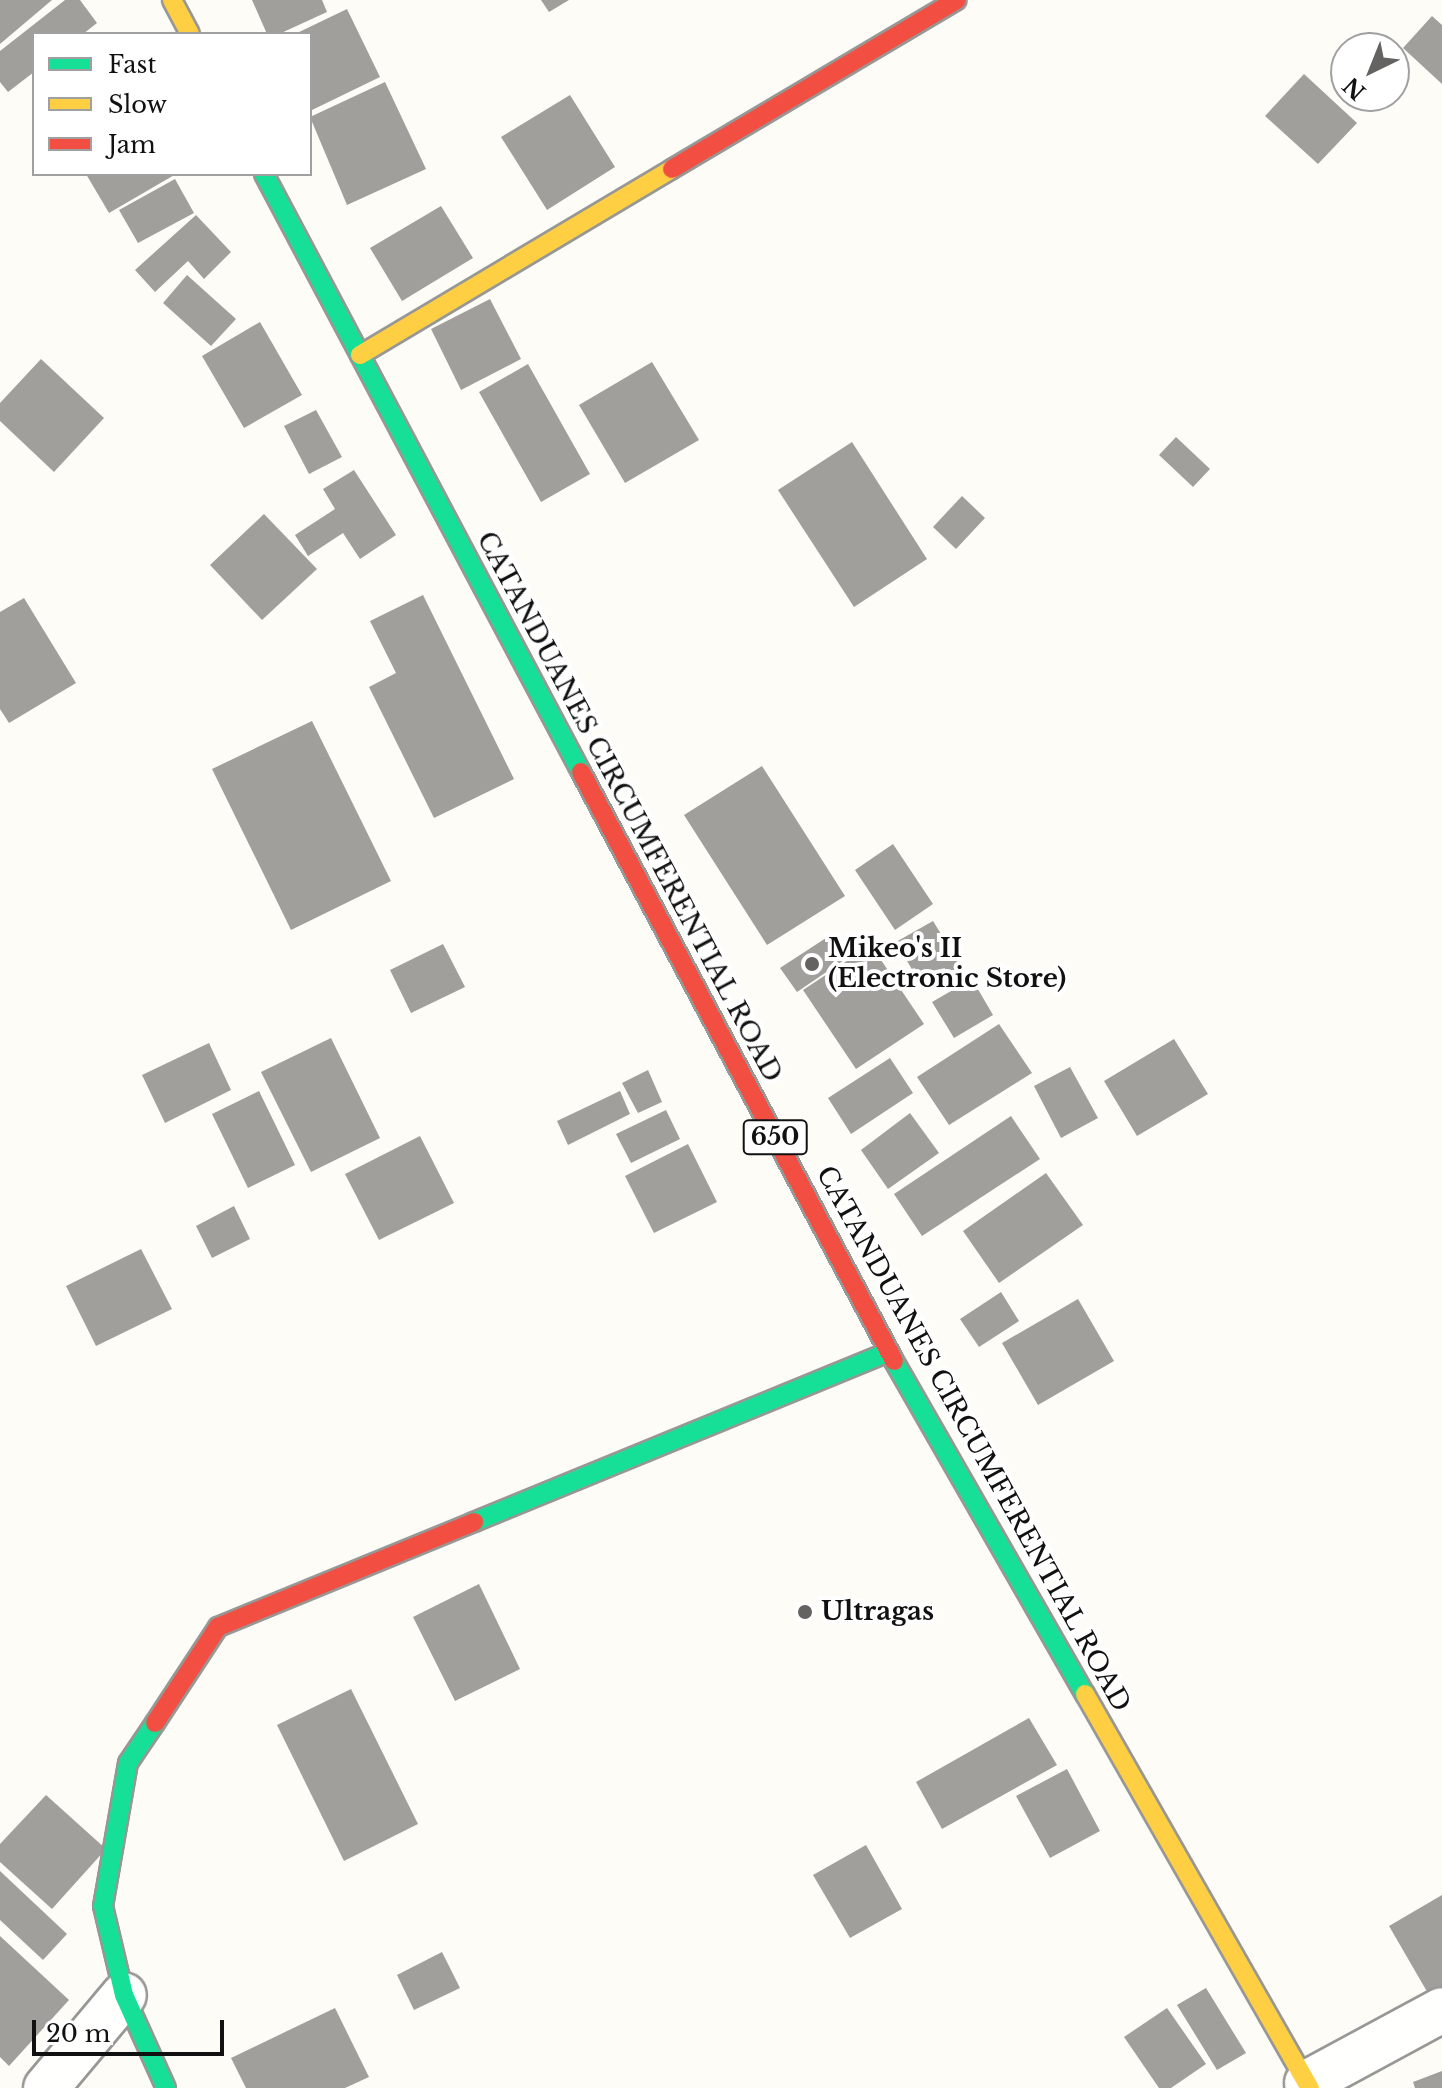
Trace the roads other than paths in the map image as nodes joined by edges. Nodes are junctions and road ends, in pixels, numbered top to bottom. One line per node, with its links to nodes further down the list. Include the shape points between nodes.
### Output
1 (172, 0): 3 (main road)
2 (957, 0): 5 (main road)
3 (189, 32)
4 (265, 176): 5 (main road, CATANDUANES CIRCUMFERENTIAL ROAD / 650)
5 (360, 355): 6 (main road, CATANDUANES CIRCUMFERENTIAL ROAD / 650)
6 (889, 1352): 7 (main road, via 218,1627 128,1763 103,1906); 9 (main road, CATANDUANES CIRCUMFERENTIAL ROAD / 650)
7 (124, 1995): 10 (street); 11 (main road)
8 (1442, 2010): 9 (street)
9 (1308, 2086)
10 (46, 2088)
11 (166, 2088)

